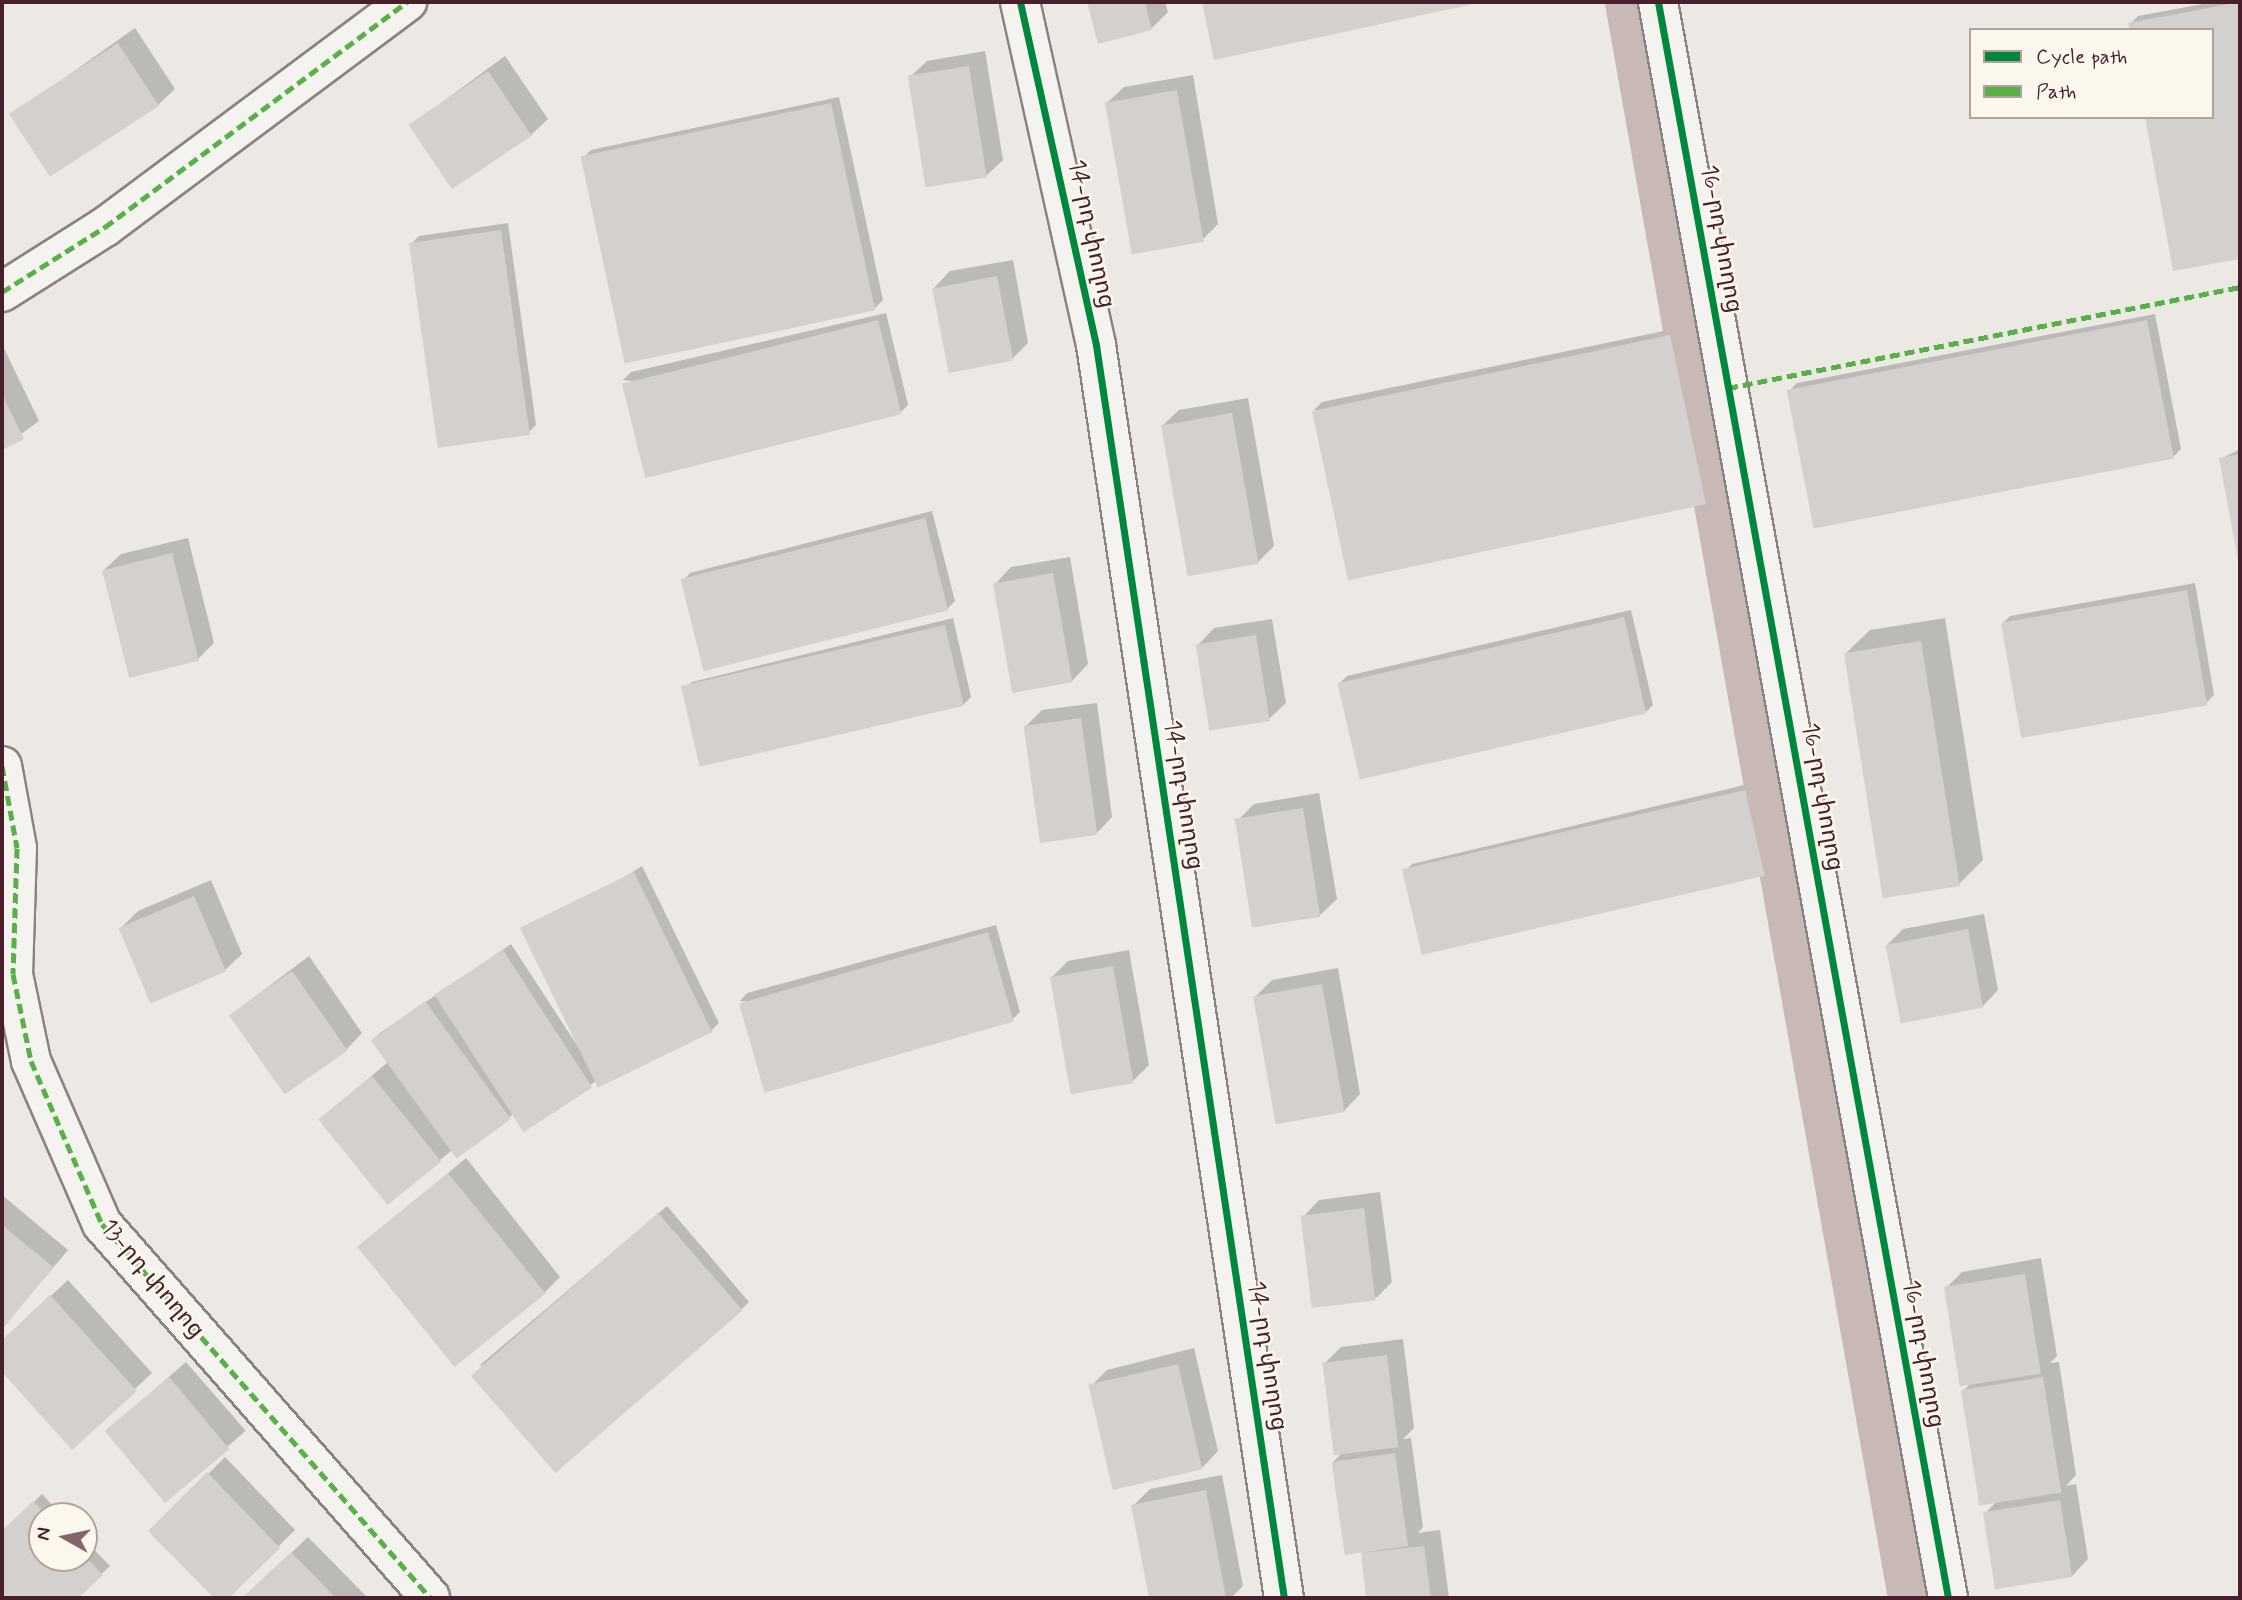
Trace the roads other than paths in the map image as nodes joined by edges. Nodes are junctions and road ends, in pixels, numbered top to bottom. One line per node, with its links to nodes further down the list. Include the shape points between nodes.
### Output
1 (407, 2): 4 (street, via 105,227)
2 (1020, 2): 7 (street, 14-րդ փողոց, via 1096,345)
3 (1658, 2): 8 (street, 16-րդ փողոց)
4 (2, 292)
5 (2, 766): 6 (street, 13-րդ փողոց, via 17,848 13,974 30,1061 102,1224)
6 (430, 1598)
7 (1284, 1598)
8 (1948, 1598)

